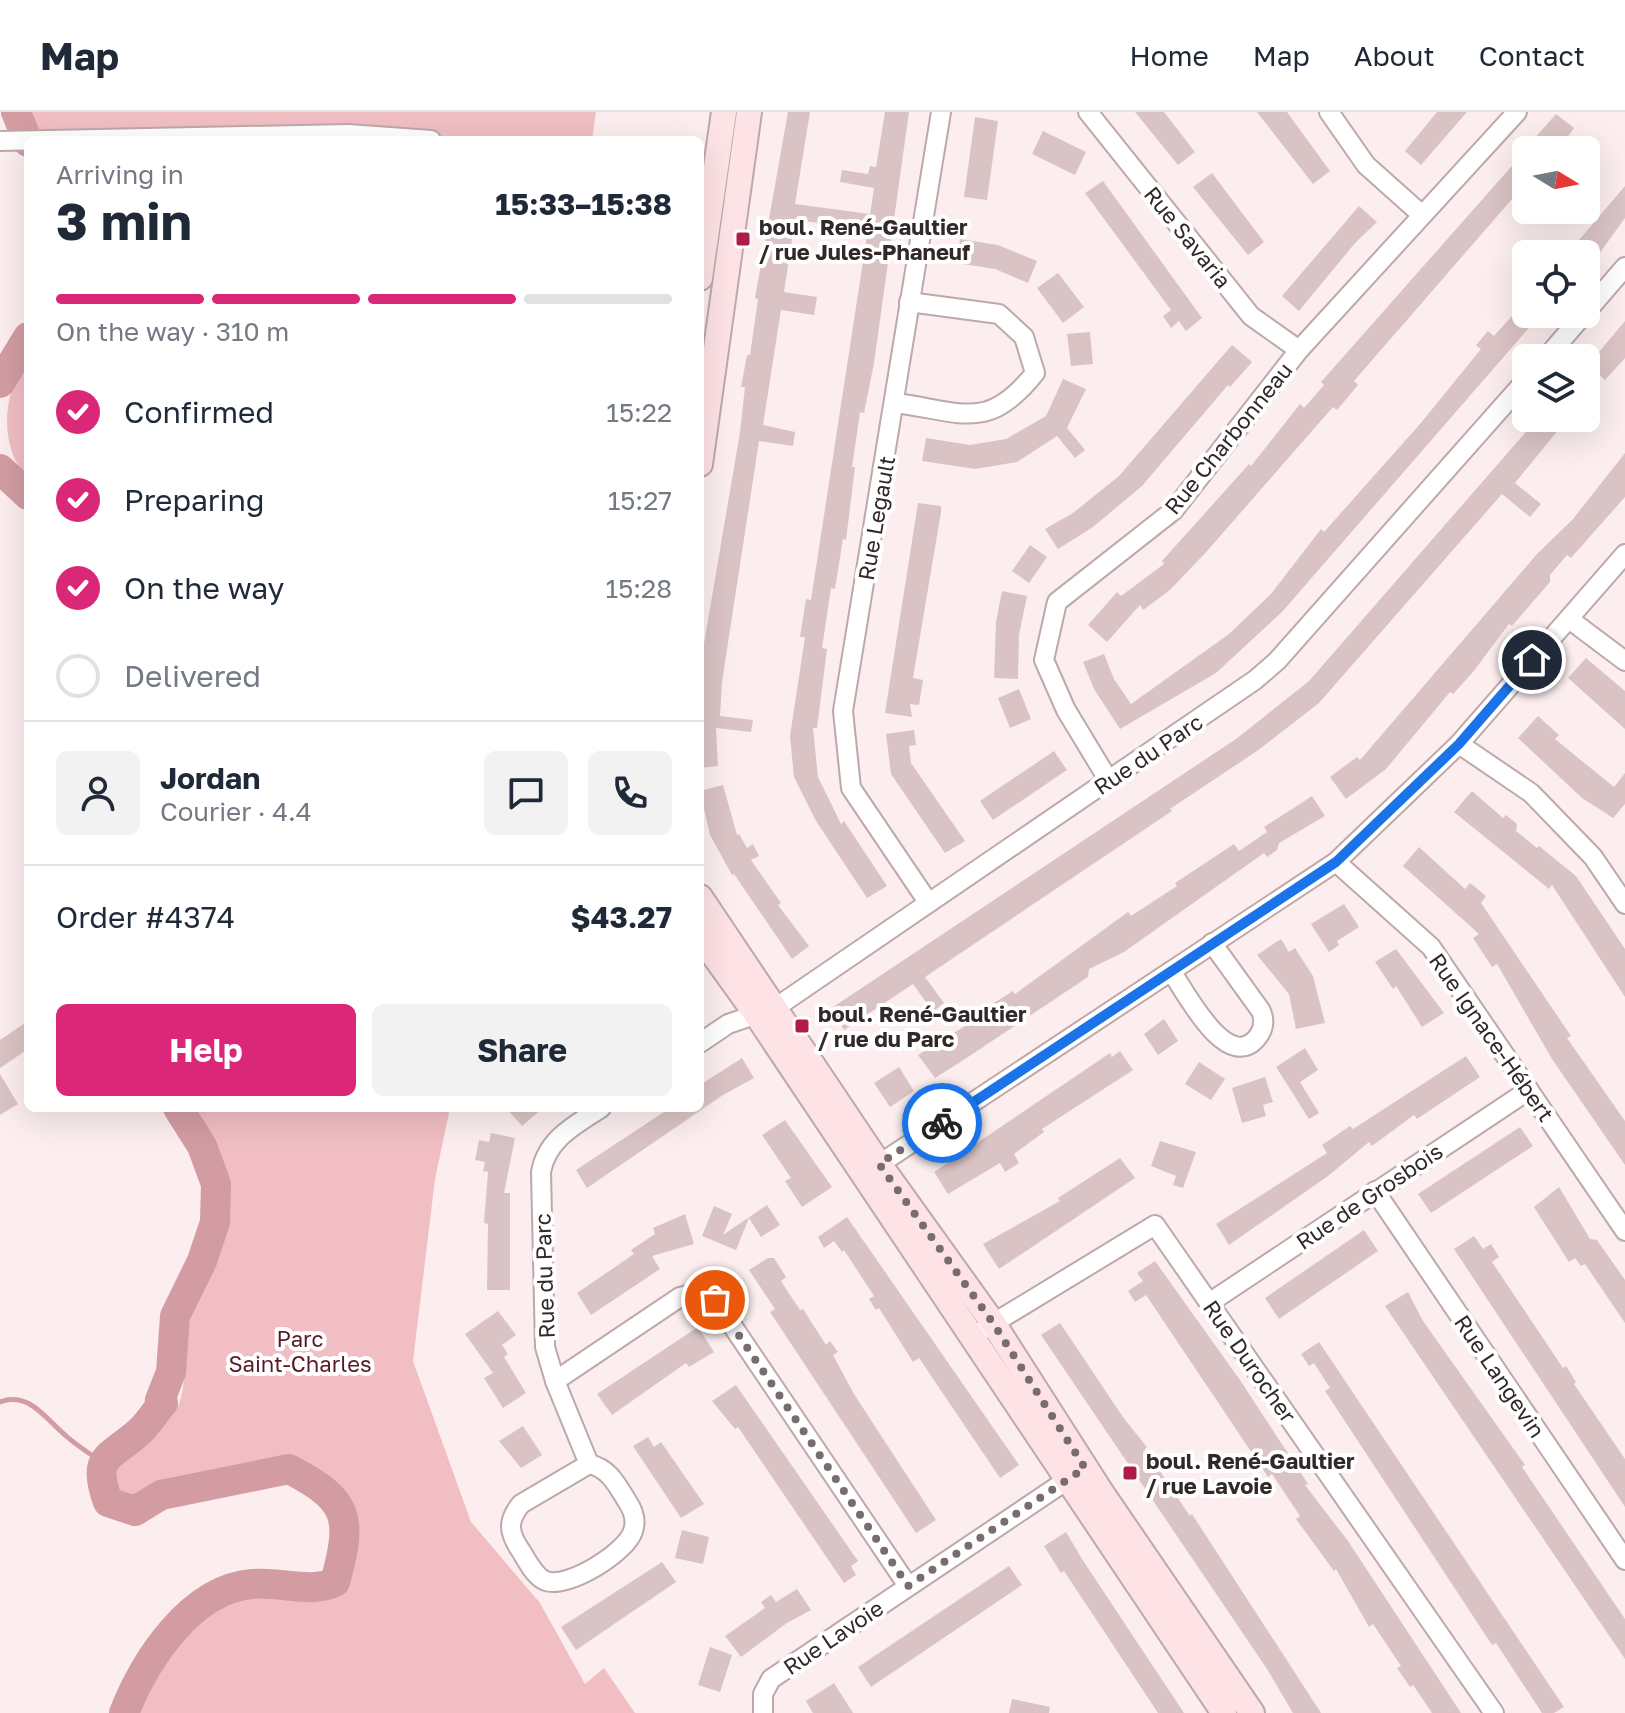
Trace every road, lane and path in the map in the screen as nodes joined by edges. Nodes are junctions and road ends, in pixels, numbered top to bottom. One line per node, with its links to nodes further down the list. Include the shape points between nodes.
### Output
1 (724, 112): 11 (street)
2 (749, 112): 11 (street)
3 (941, 112): 16 (street, Rue Legault)
4 (1088, 112): 19 (street, Rue Savaria, via 1251,316)
5 (1329, 112): 12 (street, via 1366,165)
6 (1517, 112): 12 (street, Rue Charbonneau)
7 (233, 136): 8 (street)
8 (376, 136)
9 (24, 140): 10 (street)
10 (0, 141)
11 (718, 180): 13 (street); 21 (street)
12 (1422, 215): 19 (street, Rue Charbonneau)
13 (704, 256)
14 (1625, 267): 15 (street)
15 (1600, 296)
16 (909, 302): 22 (street, Rue Legault); 22 (street, via 999,314 1024,337 1035,373 1013,400 984,415)
17 (1572, 328): 18 (street)
18 (1558, 344)
19 (1299, 350): 27 (street, Rue Charbonneau, via 1174,510 1057,602 1044,660 1066,710)
20 (1512, 396): 27 (street, Rue du Parc, via 1277,661)
21 (704, 401)
22 (896, 403): 29 (street, Rue Legault, via 843,711 851,788)
23 (1625, 554): 24 (street)
24 (1569, 619): 25 (street); 26 (street)
25 (1625, 661)
26 (1459, 744): 28 (street); 31 (street, via 1531,793 1593,857)
27 (1109, 781): 29 (street, Rue du Parc)
28 (1336, 862): 33 (street); 37 (street, Rue Ignace-Hébert, via 1431,947)
29 (928, 902): 35 (street, Rue du Parc)
30 (704, 904): 35 (street)
31 (1625, 904)
32 (704, 941): 35 (street)
33 (1212, 943): 34 (street); 34 (street, via 1261,1011 1262,1032 1253,1043 1238,1047 1219,1040)
34 (1171, 971): 39 (street)
35 (766, 1011): 36 (street, Rue du Parc, via 728,1024); 39 (street)
36 (704, 1040)
37 (1529, 1090): 40 (street, Rue de Grosbois); 41 (street, Rue Ignace-Hébert)
38 (595, 1112): 45 (street, Rue du Parc, via 544,1153 541,1172 543,1329)
39 (872, 1169): 43 (street); 44 (street)
40 (1375, 1191): 42 (street, Rue de Grosbois); 48 (street, Rue Langevin)
41 (1625, 1231)
42 (1209, 1303): 43 (street, Rue Durocher, via 1155,1225); 53 (street, Rue Durocher)
43 (993, 1323): 44 (street, Rue Durocher); 47 (street)
44 (972, 1336): 47 (street)
45 (555, 1381): 46 (street, Rue du Parc); 49 (street, via 680,1297 696,1293 715,1300)
46 (589, 1464): 46 (street, via 609,1474 632,1509 634,1530 627,1543 572,1580 548,1582 512,1536 513,1514)
47 (1076, 1474): 49 (street, Rue Lavoie); 51 (street); 52 (street)
48 (1625, 1560)
49 (908, 1586): 50 (street, Rue Lavoie, via 771,1679 763,1694)
50 (763, 1713)
51 (1224, 1713)
52 (1252, 1713)
53 (1494, 1713)

